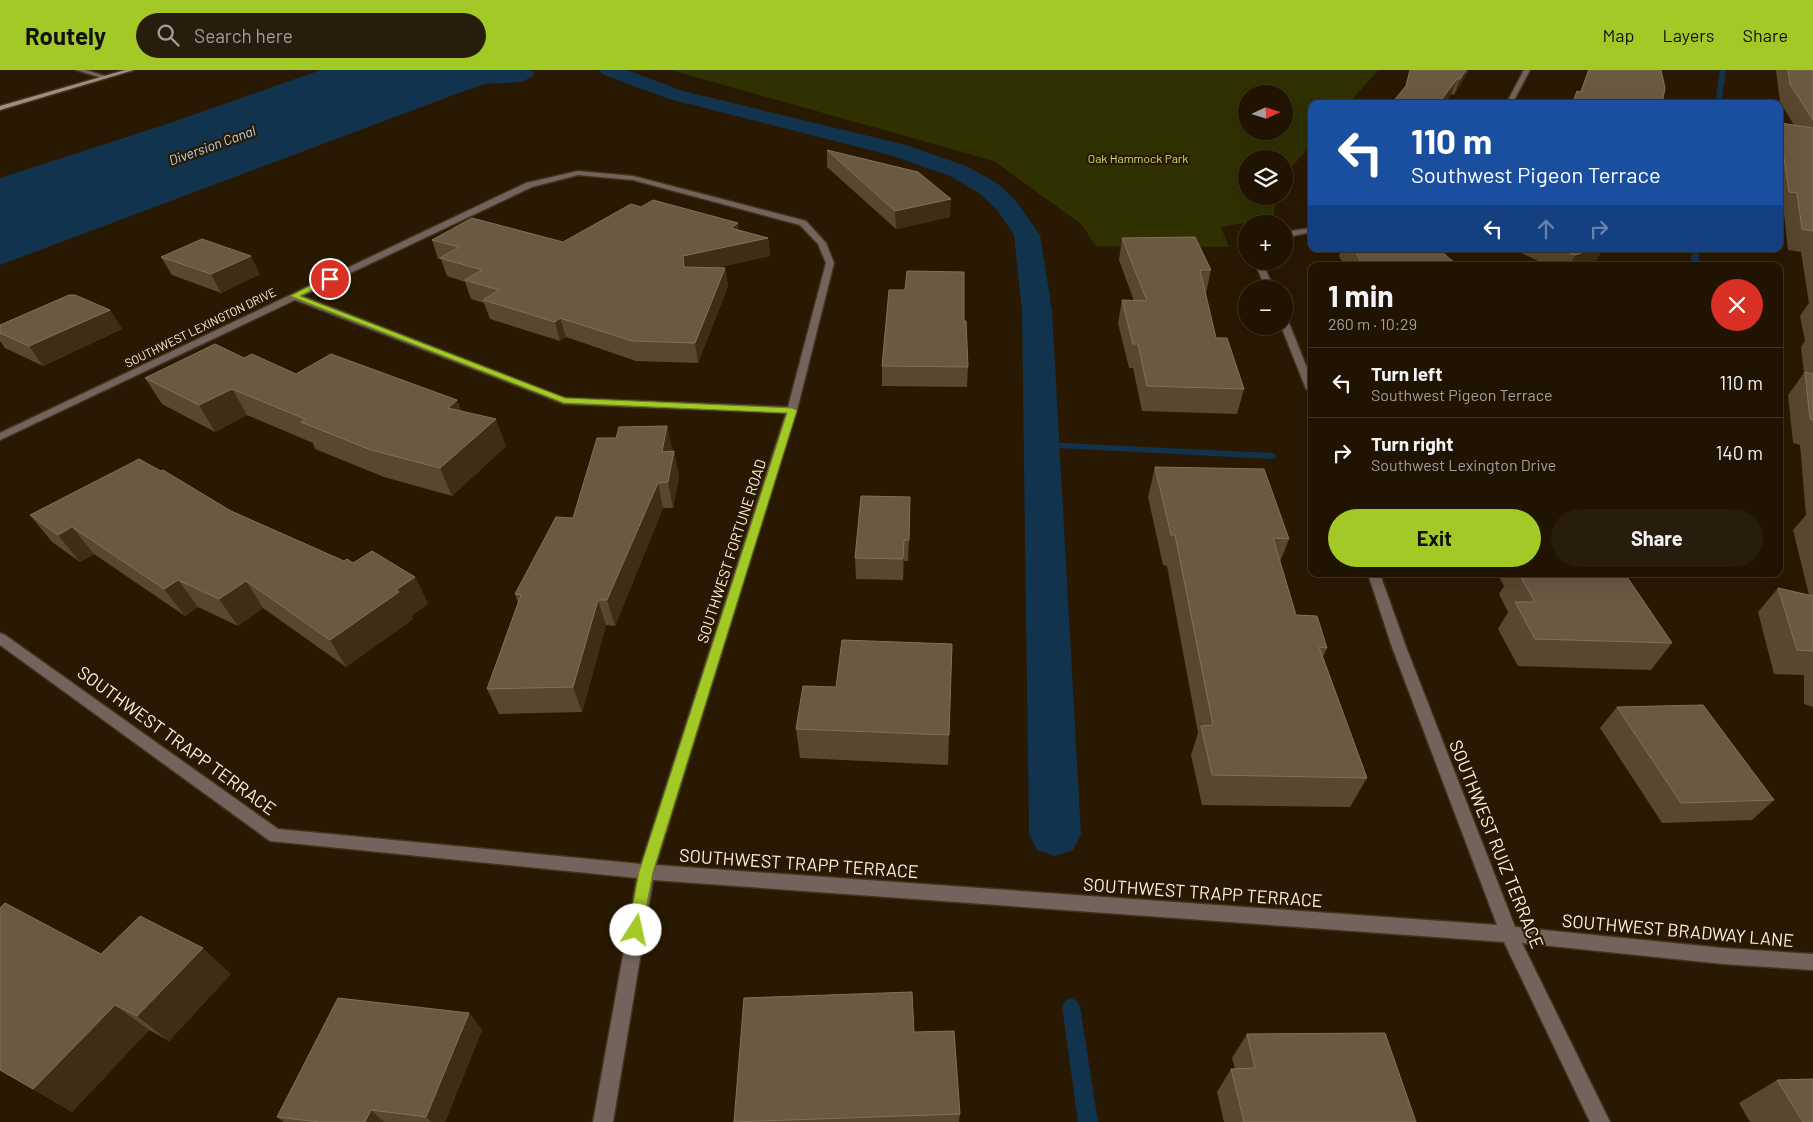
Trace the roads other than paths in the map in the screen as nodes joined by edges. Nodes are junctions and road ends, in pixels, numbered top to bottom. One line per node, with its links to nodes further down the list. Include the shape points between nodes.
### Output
1 (79, 70): 4 (street)
2 (131, 70): 4 (street)
3 (1527, 70): 5 (street)
4 (105, 77): 6 (street)
5 (1511, 100)
6 (0, 108)
7 (578, 173): 10 (street, SOUTHWEST LEXINGTON DRIVE, via 529,185); 13 (street, SOUTHWEST FORTUNE ROAD, via 633,178 803,222 822,243 830,263)
8 (1308, 231): 9 (street)
9 (1293, 233)
10 (294, 296): 13 (street, via 564,400); 14 (street, SOUTHWEST LEXINGTON DRIVE)
11 (1289, 335): 12 (street)
12 (1308, 382)
13 (792, 410): 17 (street, SOUTHWEST FORTUNE ROAD)
14 (0, 437)
15 (1375, 577): 18 (street, SOUTHWEST RUIZ TERRACE)
16 (0, 638): 17 (street, SOUTHWEST TRAPP TERRACE, via 275,836)
17 (646, 872): 18 (street, SOUTHWEST TRAPP TERRACE); 20 (street, SOUTHWEST FORTUNE ROAD)
18 (1509, 934): 19 (street, SOUTHWEST BRADWAY LANE); 21 (street, SOUTHWEST RUIZ TERRACE)
19 (1813, 962)
20 (603, 1122)
21 (1600, 1122)

